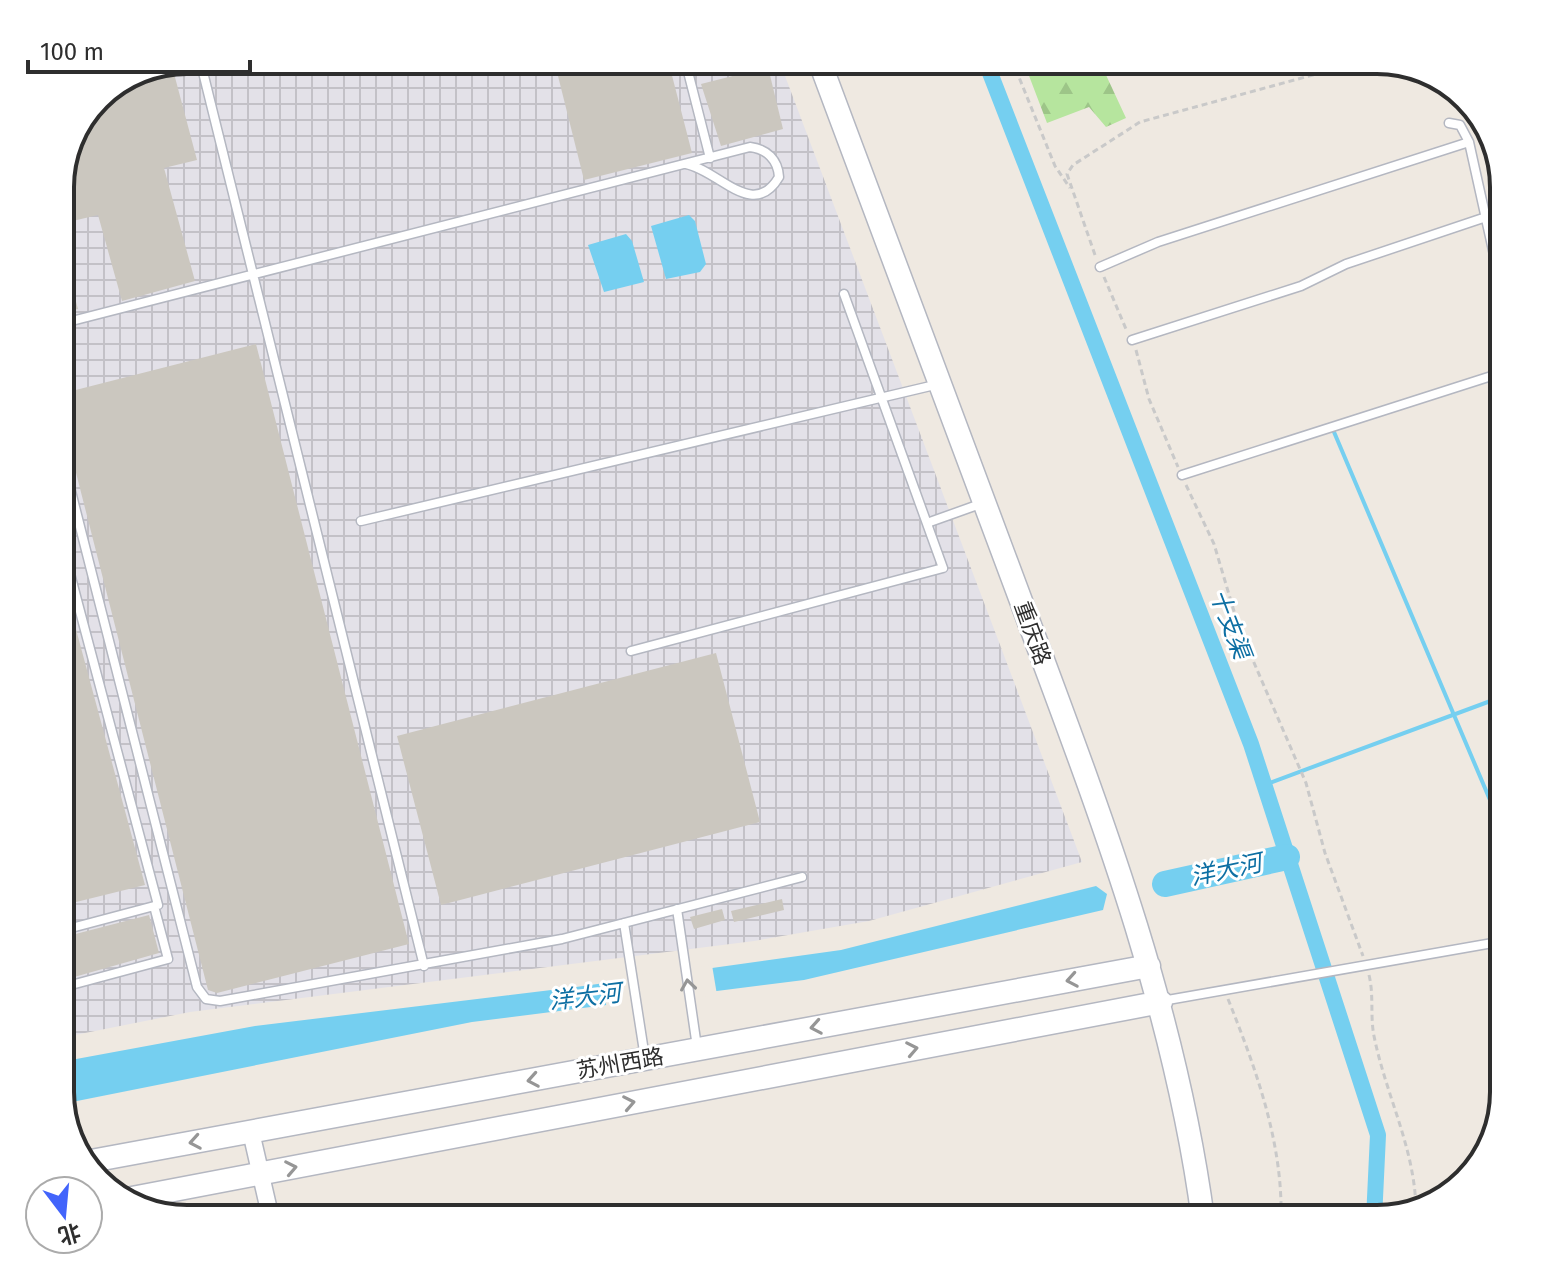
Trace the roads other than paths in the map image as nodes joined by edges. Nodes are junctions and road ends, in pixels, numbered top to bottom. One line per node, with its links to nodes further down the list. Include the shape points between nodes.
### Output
1 (203, 74): 12 (lane)
2 (689, 74): 6 (lane)
3 (824, 74): 17 (main road, 重庆路)
4 (1449, 123): 5 (lane, via 1460,125)
5 (1469, 142): 9 (lane); 11 (lane, via 1158,242)
6 (710, 158): 7 (lane); 7 (lane, via 760,148 778,167 779,177 755,197)
7 (686, 164): 12 (lane)
8 (1490, 216): 9 (lane)
9 (1487, 217): 10 (lane); 15 (lane, via 1346,264 1301,286)
10 (1490, 230)
11 (1100, 267)
12 (251, 275): 14 (lane); 32 (lane)
13 (844, 294): 18 (lane)
14 (74, 320)
15 (1132, 340)
16 (1490, 376): 19 (lane)
17 (940, 384): 18 (lane); 21 (main road, 重庆路)
18 (882, 398): 22 (lane); 23 (lane)
19 (1182, 475)
20 (74, 502): 32 (lane, via 201,994 220,1001)
21 (984, 503): 23 (lane); 33 (main road, 重庆路, via 1119,864)
22 (361, 521)
23 (927, 523): 25 (lane, via 943,568)
24 (74, 589): 27 (lane, via 158,905)
25 (631, 651)
26 (802, 877): 28 (lane)
27 (154, 906): 30 (lane); 34 (lane, via 168,959)
28 (677, 909): 29 (lane); 38 (lane, one-way to 28)
29 (624, 923): 32 (lane); 39 (lane)
30 (74, 927)
31 (1490, 943): 36 (lane)
32 (424, 966)
33 (1149, 966): 35 (main road, 苏州西路, one-way to 35); 36 (main road, 重庆路)
34 (74, 984)
35 (1026, 988): 37 (main road); 38 (main road, 苏州西路, one-way to 38)
36 (1161, 1002): 37 (main road, 苏州西路); 45 (main road, 重庆路, via 1191,1131)
37 (1031, 1026): 42 (main road, 苏州西路, one-way to 37)
38 (697, 1044): 39 (main road, 苏州西路)
39 (644, 1052): 40 (main road, 苏州西路, one-way to 40)
40 (251, 1132): 41 (main road, 苏州西路, one-way to 41); 42 (street)
41 (96, 1160)
42 (260, 1174): 43 (main road, 苏州西路); 44 (street)
43 (144, 1196)
44 (268, 1205)
45 (1201, 1205)

